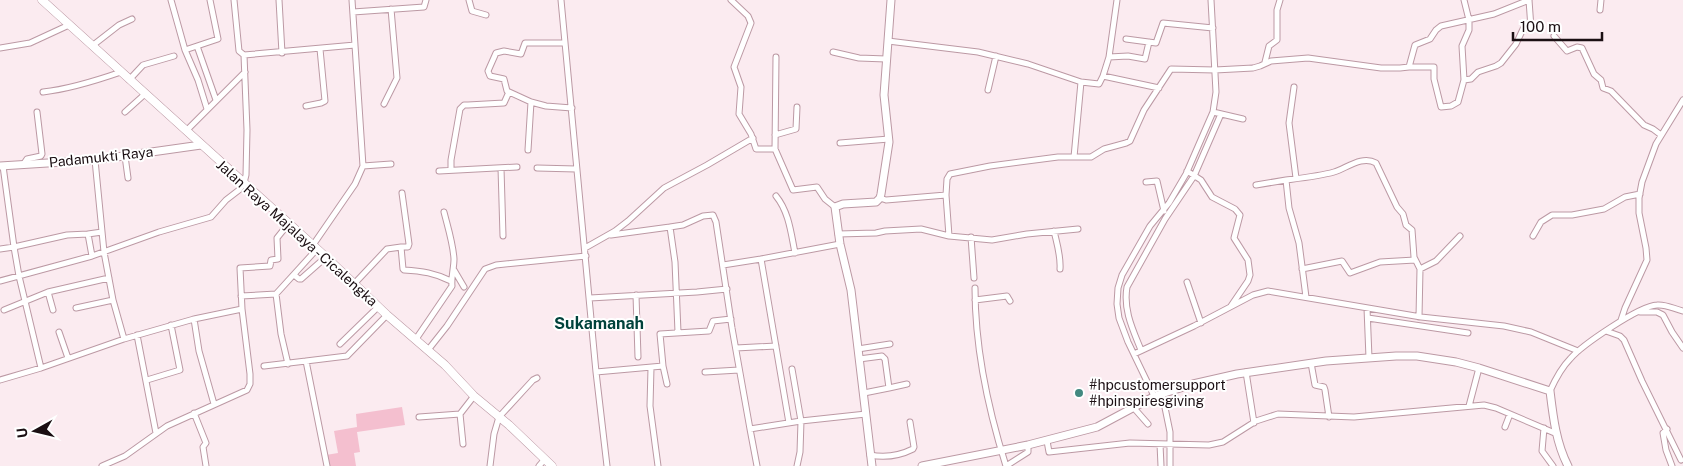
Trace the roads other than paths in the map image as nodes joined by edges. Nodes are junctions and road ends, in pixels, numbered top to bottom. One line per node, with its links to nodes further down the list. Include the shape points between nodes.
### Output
1 (171, 0): 36 (street)
2 (210, 0): 33 (street, via 218,39)
3 (234, 0): 39 (street, via 240,50)
4 (279, 0): 37 (street)
5 (352, 0): 20 (street)
6 (426, 0): 18 (street, via 424,6)
7 (470, 0): 21 (street, via 472,11)
8 (561, 0): 30 (street)
9 (731, 0): 75 (street, via 751,21 734,67 741,87 739,114)
10 (891, 0): 28 (main road)
11 (1117, 0): 43 (street)
12 (1211, 0): 25 (street)
13 (1280, 0): 45 (street, via 1276,10 1277,40 1269,46)
14 (1464, 0): 23 (street)
15 (1529, 0): 23 (street); 52 (street, via 1531,28 1523,29 1502,63)
16 (1601, 0): 19 (street)
17 (45, 1): 24 (main road, Jalan Raya Majalaya - Cicalengka)
18 (391, 9): 20 (street); 63 (street, via 396,78)
19 (1600, 10)
20 (353, 12): 31 (street)
21 (486, 16)
22 (132, 19): 32 (street)
23 (1469, 20): 46 (street, via 1441,26 1430,39 1417,43); 52 (street, via 1468,35 1462,46)
24 (69, 25): 32 (main road, Jalan Raya Majalaya - Cicalengka); 34 (street, via 30,43)
25 (1213, 28): 29 (street, via 1163,23 1157,43); 47 (street)
26 (1554, 36): 74 (street, via 1567,51 1582,48 1603,88 1611,90 1644,125)
27 (1126, 39): 29 (street)
28 (888, 41): 41 (street); 44 (main road)
29 (1150, 42): 43 (street, via 1145,59)
30 (565, 43): 58 (street, via 525,43 521,54 496,53 488,74 502,78); 66 (street)
31 (355, 45): 35 (street); 87 (street)
32 (92, 46): 48 (main road, Jalan Raya Majalaya - Cicalengka)
33 (197, 46): 36 (street); 60 (street)
34 (0, 48)
35 (320, 49): 37 (street); 64 (street, via 325,101)
36 (185, 50): 67 (street)
37 (282, 52): 39 (street)
38 (832, 52): 44 (street)
39 (244, 55): 49 (street)
40 (174, 56): 51 (street, via 143,65)
41 (996, 56): 53 (street); 56 (street)
42 (776, 57): 73 (street)
43 (1109, 57): 50 (street)
44 (886, 59): 76 (main road, via 884,95)
45 (1265, 62): 46 (street, via 1308,58 1381,68); 47 (street, via 1257,67)
46 (1410, 66): 52 (street, via 1434,67 1442,107 1458,102)
47 (1215, 70): 55 (street, via 1171,70); 70 (street)
48 (121, 72): 51 (main road, Jalan Raya Majalaya - Cicalengka); 57 (street, via 62,90)
49 (245, 72): 60 (street); 99 (street, via 247,130)
50 (1103, 76): 53 (street, via 1099,84); 55 (street)
51 (129, 80): 59 (main road, Jalan Raya Majalaya - Cicalengka)
52 (1464, 80)
53 (1081, 82): 82 (street)
54 (1294, 87): 96 (street, via 1289,123)
55 (1159, 88): 82 (street, via 1128,142 1104,149 1090,158)
56 (988, 90)
57 (43, 92)
58 (509, 92): 62 (street); 92 (street, via 504,103 468,104 460,109)
59 (145, 94): 69 (street); 72 (main road, Jalan Raya Majalaya - Cicalengka)
60 (216, 100): 67 (street)
61 (1683, 101): 74 (street)
62 (531, 102): 66 (street); 80 (street)
63 (384, 104)
64 (306, 106)
65 (797, 107): 73 (street, via 796,129)
66 (572, 108): 91 (street)
67 (207, 109): 72 (street)
68 (37, 112): 85 (street, via 42,154 27,159)
69 (125, 112)
70 (1217, 113): 71 (street); 94 (street); 94 (street)
71 (1243, 119)
72 (186, 131): 78 (main road, Jalan Raya Majalaya - Cicalengka)
73 (775, 135): 79 (street)
74 (1662, 135): 102 (street, via 1652,151)
75 (753, 138): 79 (street, via 757,150); 117 (street, via 664,188)
76 (889, 139): 77 (street); 105 (main road)
77 (840, 143)
78 (201, 145): 81 (main road, Padamukti Raya); 99 (main road, Jalan Raya Majalaya - Cicalengka)
79 (775, 149): 106 (street, via 793,190 817,187)
80 (528, 150)
81 (125, 156): 83 (main road, Padamukti Raya); 95 (street)
82 (1074, 157): 103 (street, via 950,174)
83 (95, 160): 85 (main road, Padamukti Raya); 114 (street)
84 (390, 164): 87 (street)
85 (23, 165): 86 (main road, Padamukti Raya)
86 (2, 166): 124 (street)
87 (363, 166): 125 (street)
88 (517, 167): 89 (street)
89 (500, 168): 92 (street); 118 (street)
90 (537, 168): 91 (street)
91 (576, 169): 127 (street)
92 (450, 170): 93 (street)
93 (439, 171)
94 (1191, 173): 107 (street); 112 (street); 165 (street, via 1212,197 1236,209 1240,215 1234,238 1248,260 1250,277)
95 (128, 178)
96 (1296, 178): 97 (street); 135 (street, via 1334,172 1356,162 1374,161 1406,225 1412,230)
97 (1286, 180): 100 (street); 138 (street)
98 (1146, 182): 107 (street, via 1157,180)
99 (244, 183): 109 (main road, Jalan Raya Majalaya - Cicalengka); 129 (street, via 211,216)
100 (1256, 185)
101 (402, 193): 126 (street, via 409,244)
102 (1640, 194): 121 (street, via 1625,197 1604,209 1552,215 1541,222); 179 (street, via 1639,213 1647,260)
103 (946, 195): 105 (street); 119 (street)
104 (776, 196): 130 (street, via 788,220)
105 (880, 198): 106 (main road, via 876,202)
106 (835, 207): 116 (main road)
107 (1164, 210): 112 (street)
108 (444, 212): 140 (street)
109 (289, 224): 125 (main road, Jalan Raya Majalaya - Cicalengka); 157 (street, via 276,238 278,259 271,260 270,266 240,268)
110 (670, 227): 117 (street); 136 (street, via 714,216); 155 (street)
111 (1078, 229): 113 (street)
112 (1154, 229): 167 (street, via 1129,283); 167 (street, via 1122,275 1118,288)
113 (1054, 231): 122 (street, via 992,240); 137 (street)
114 (102, 232): 115 (street); 129 (street)
115 (88, 234): 124 (street, via 66,235); 131 (street)
116 (838, 234): 119 (street, via 921,229); 123 (main road)
117 (609, 235): 127 (street)
118 (503, 236)
119 (949, 236): 122 (street)
120 (1460, 236): 139 (street, via 1436,261)
121 (1532, 236)
122 (971, 237): 144 (street)
123 (840, 244): 130 (street); 197 (main road, via 851,290)
124 (14, 246): 128 (street); 142 (street)
125 (315, 247): 132 (main road, Jalan Raya Majalaya - Cicalengka); 141 (street)
126 (401, 247): 147 (street, via 403,270 425,271); 148 (street, via 387,249)
127 (585, 248): 133 (street)
128 (0, 249)
129 (104, 252): 131 (street); 143 (street)
130 (795, 252): 134 (street)
131 (92, 256): 142 (street)
132 (326, 256): 141 (street, via 301,279); 148 (main road, Jalan Raya Majalaya - Cicalengka)
133 (586, 256): 152 (street, via 490,266 482,271); 159 (street)
134 (762, 260): 136 (street); 194 (street)
135 (1415, 260): 138 (street, via 1382,262 1350,273 1342,260); 139 (street)
136 (723, 265): 151 (street)
137 (1060, 269)
138 (1302, 269): 158 (street)
139 (1420, 269): 176 (street)
140 (456, 272): 147 (street); 149 (street)
141 (294, 275): 154 (street)
142 (18, 276): 145 (street); 163 (street)
143 (109, 278): 153 (street); 160 (street)
144 (974, 278)
145 (0, 281)
146 (1186, 282): 181 (street)
147 (453, 283): 149 (street); 191 (street)
148 (354, 284): 164 (main road, Jalan Raya Majalaya - Cicalengka)
149 (462, 286): 152 (street)
150 (974, 288): 161 (street)
151 (727, 289): 155 (street); 178 (street)
152 (470, 291): 198 (street)
153 (48, 292): 163 (street); 170 (street)
154 (276, 294): 157 (street); 207 (street)
155 (675, 294): 156 (street); 187 (street)
156 (636, 295): 159 (street); 201 (street)
157 (241, 296): 171 (street)
158 (1306, 297): 165 (street, via 1264,291); 168 (street)
159 (590, 298): 215 (street)
160 (113, 300): 166 (street); 190 (street)
161 (975, 300): 162 (street, via 1007,296); 254 (street, via 981,362)
162 (1010, 301)
163 (24, 302): 169 (street); 210 (street)
164 (378, 307): 174 (main road, Jalan Raya Majalaya - Cicalengka); 192 (street)
165 (1231, 307): 181 (street)
166 (76, 308)
167 (1122, 308): 200 (street, via 1129,320); 200 (street, via 1124,334)
168 (1367, 309): 175 (street); 176 (street)
169 (4, 310)
170 (53, 310)
171 (242, 310): 177 (street); 228 (street, via 249,388)
172 (1683, 311): 173 (street, via 1658,305)
173 (1637, 312): 179 (street); 196 (street, via 1663,315)
174 (387, 315): 191 (main road, Jalan Raya Majalaya - Cicalengka); 205 (street, via 347,356)
175 (1368, 317): 183 (street); 203 (street)
176 (1420, 318): 180 (street); 183 (street)
177 (194, 319): 182 (street); 228 (street)
178 (731, 319): 187 (street, via 713,321 709,331); 195 (street)
179 (1620, 320): 185 (street)
180 (1455, 321): 184 (street); 199 (street, via 1531,332)
181 (1201, 323): 200 (street)
182 (171, 325): 189 (street); 220 (street, via 180,369)
183 (1420, 326): 184 (street)
184 (1453, 330): 188 (street)
185 (1606, 331): 199 (street); 246 (street, via 1624,340)
186 (59, 332): 202 (street)
187 (678, 332): 209 (street, via 660,334)
188 (1468, 333)
189 (137, 335): 190 (street); 220 (street)
190 (124, 338): 202 (street)
191 (416, 339): 198 (main road, Jalan Raya Majalaya - Cicalengka)
192 (340, 344)
193 (890, 344): 197 (street)
194 (776, 346): 195 (street); 240 (street)
195 (736, 348): 214 (street)
196 (1683, 348)
197 (858, 349): 204 (main road)
198 (428, 350): 227 (main road, Jalan Raya Majalaya - Cicalengka)
199 (1578, 351): 224 (street)
200 (1137, 354): 226 (street)
201 (638, 357)
202 (68, 358): 210 (street)
203 (1369, 358): 206 (main road); 212 (main road, via 1417,356 1432,362 1456,362)
204 (859, 359): 223 (street, via 885,358); 225 (main road)
205 (306, 361): 207 (street); 260 (street)
206 (1311, 363): 217 (main road); 236 (street, via 1315,385 1325,390)
207 (288, 364): 208 (street)
208 (264, 366)
209 (663, 366): 211 (street); 221 (street)
210 (41, 368): 219 (street)
211 (651, 368): 215 (street); 265 (street, via 650,406)
212 (1479, 368): 224 (main road); 229 (street)
213 (792, 369): 238 (street)
214 (740, 370): 216 (street); 243 (street)
215 (596, 372): 264 (street)
216 (705, 372)
217 (1246, 372): 226 (main road); 241 (street)
218 (537, 378): 237 (street)
219 (0, 380)
220 (147, 380): 247 (street)
221 (667, 384)
222 (907, 384): 223 (street)
223 (889, 388): 225 (street)
224 (1550, 391): 248 (main road)
225 (864, 393): 233 (main road)
226 (1158, 395): 230 (main road); 252 (street, via 1169,421)
227 (474, 396): 232 (street); 237 (main road, Jalan Raya Majalaya - Cicalengka)
228 (214, 404): 231 (street)
229 (1469, 405): 234 (street, via 1484,405); 236 (street)
230 (1134, 407): 242 (street); 249 (main road, via 1097,427)
231 (194, 413): 247 (street); 259 (street, via 206,444 203,447)
232 (460, 414): 235 (street); 250 (street)
233 (866, 414): 238 (street); 256 (main road)
234 (1510, 414): 244 (street); 245 (street)
235 (418, 417)
236 (1330, 417): 241 (street, via 1278,414)
237 (501, 418): 255 (main road, Jalan Raya Majalaya - Cicalengka); 261 (street, via 494,434)
238 (801, 421): 240 (street); 267 (street)
239 (910, 422): 256 (street, via 913,450)
240 (788, 423): 243 (street)
241 (1254, 423): 252 (street, via 1223,442)
242 (1148, 424)
243 (750, 428): 266 (street)
244 (1505, 428)
245 (1544, 428): 248 (street); 272 (street, via 1542,450)
246 (1667, 429): 257 (street); 274 (street, via 1664,445)
247 (156, 433): 258 (street, via 125,456)
248 (1557, 434): 273 (main road)
249 (1047, 441): 251 (street, via 1048,452 1130,443); 253 (main road)
250 (463, 444)
251 (1161, 444): 252 (street); 270 (street)
252 (1169, 444): 271 (street)
253 (1028, 445): 254 (main road); 269 (street, via 1028,452)
254 (1001, 451): 268 (main road); 269 (street)
255 (545, 459): 262 (street); 263 (main road, Jalan Raya Majalaya - Cicalengka)
256 (871, 461)
257 (1681, 461): 274 (street)
258 (102, 466)
259 (206, 466)
260 (327, 466)
261 (490, 466)
262 (539, 466)
263 (552, 466)
264 (607, 466)
265 (658, 466)
266 (757, 466)
267 (798, 466)
268 (922, 466)
269 (1006, 466)
270 (1161, 466)
271 (1170, 466)
272 (1553, 466)
273 (1568, 466)
274 (1672, 466)

